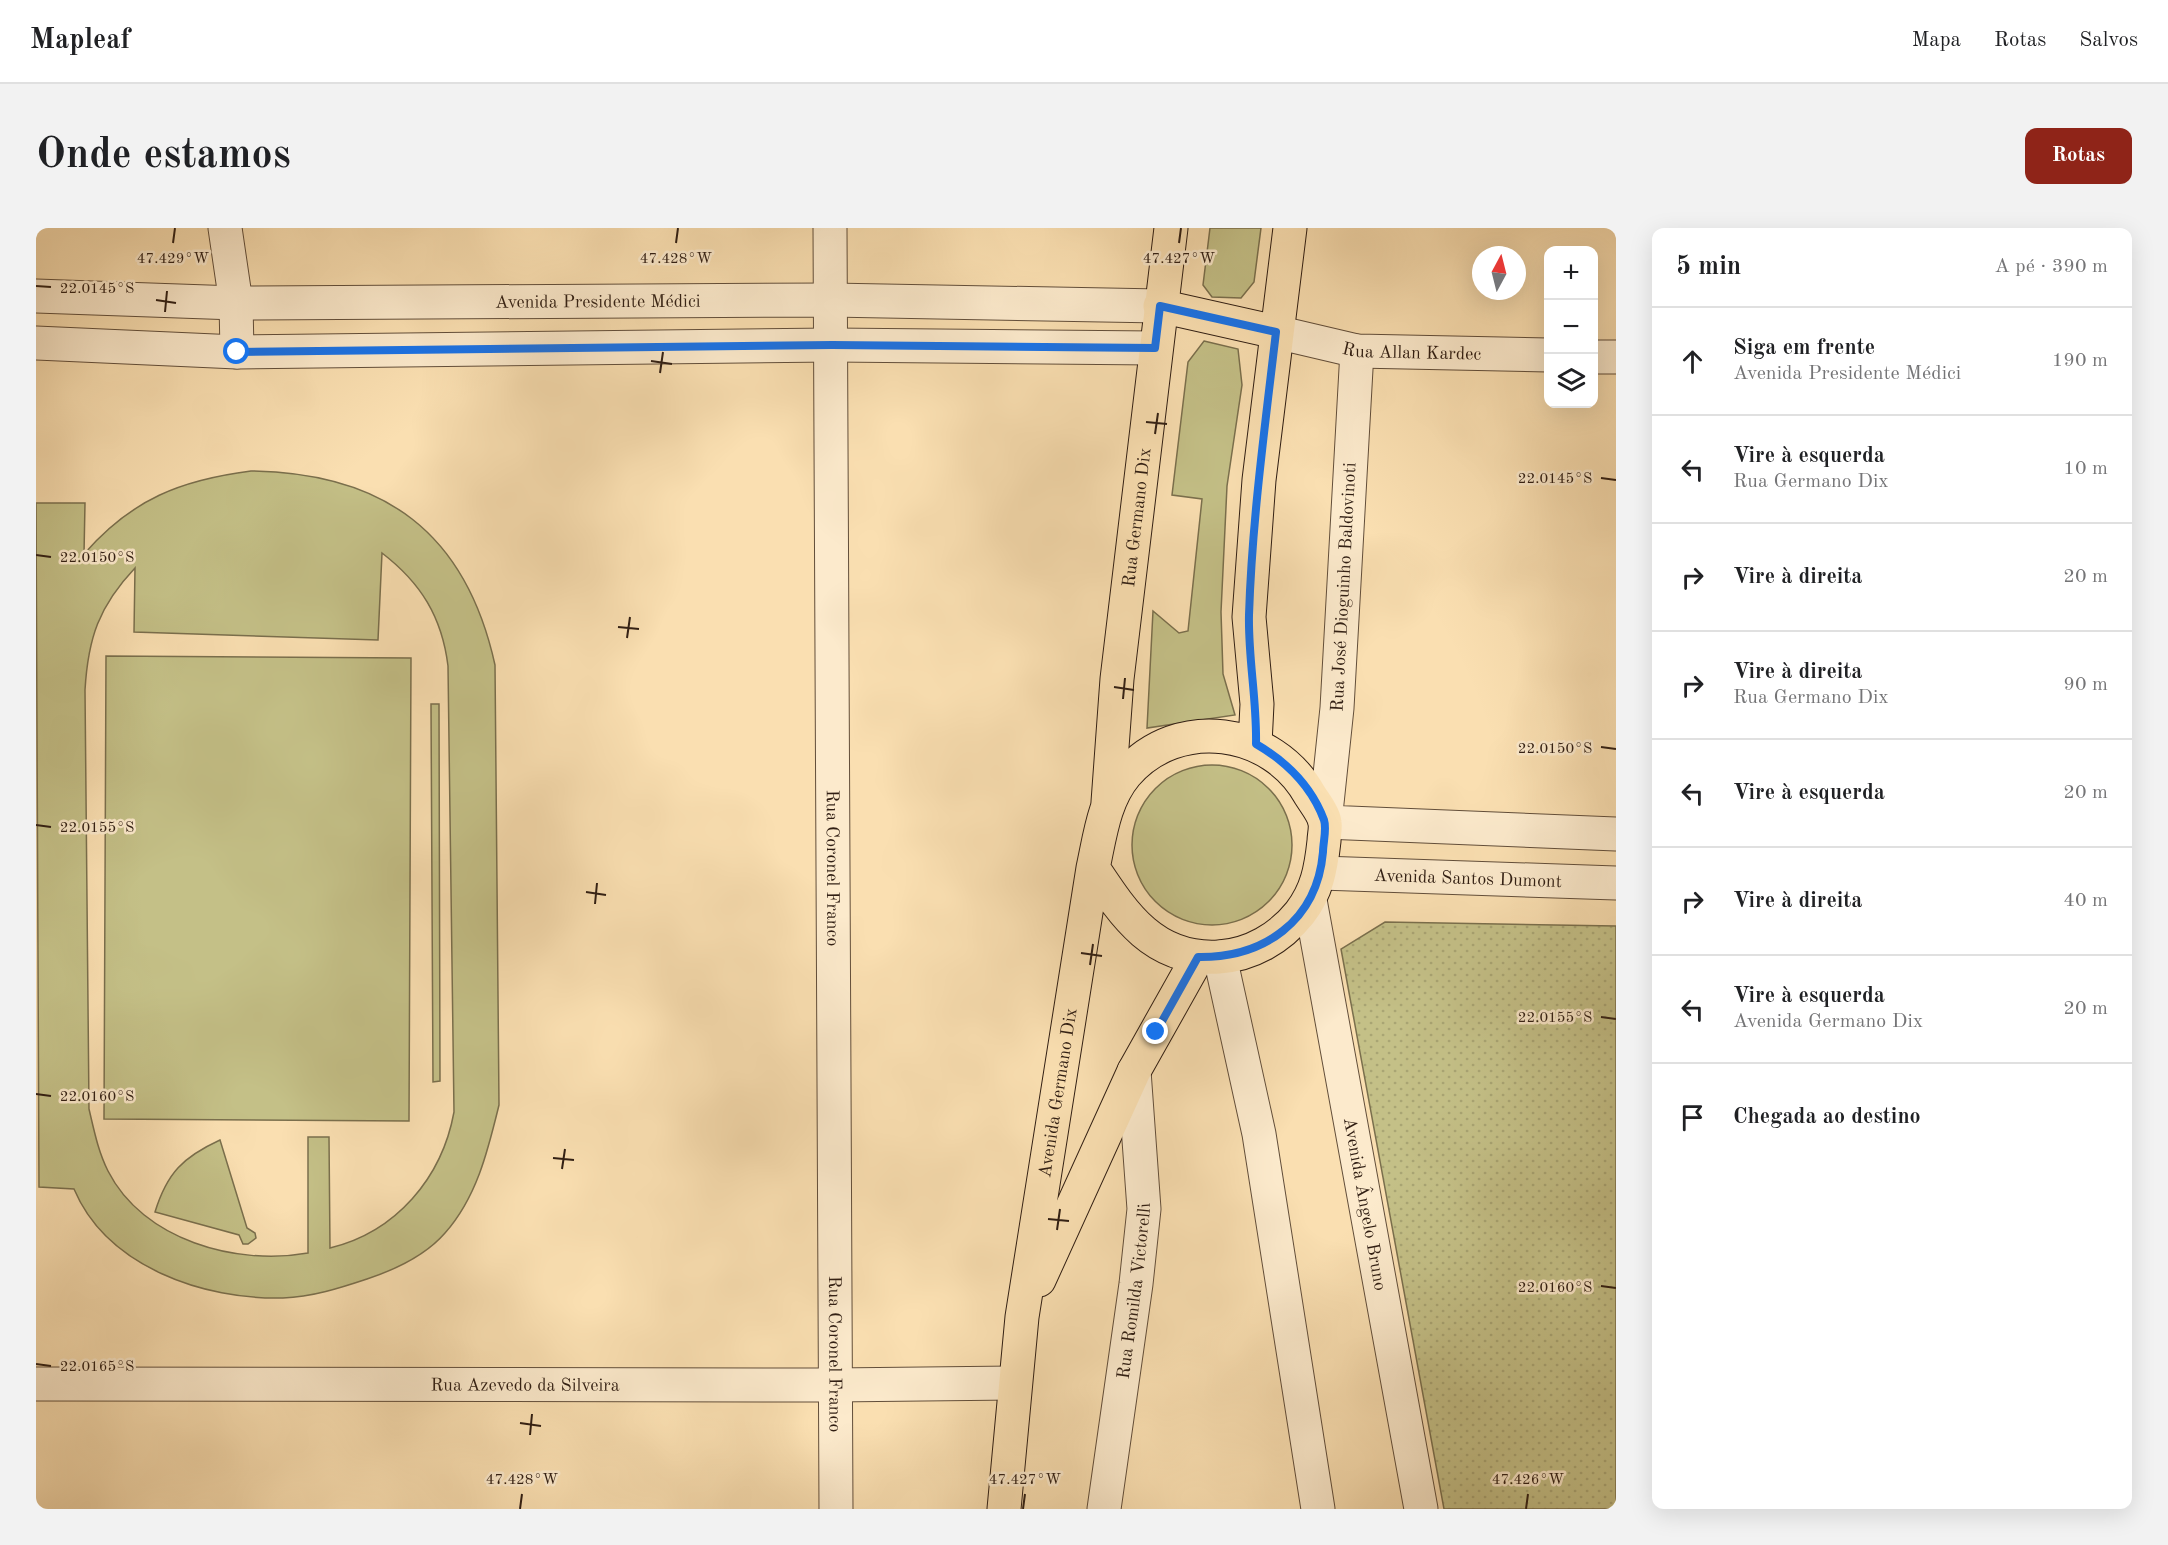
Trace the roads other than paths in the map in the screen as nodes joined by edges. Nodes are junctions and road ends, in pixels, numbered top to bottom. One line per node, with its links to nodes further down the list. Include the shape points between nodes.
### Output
1 (225, 228): 8 (street)
2 (830, 228): 7 (street, Rua Coronel Franco)
3 (1171, 228): 9 (main road, Rua Germano Dix)
4 (1290, 228): 10 (main road)
5 (36, 296): 8 (street, Avenida Presidente Médici)
6 (517, 299): 7 (street, Avenida Presidente Médici); 8 (street, Avenida Presidente Médici); 13 (street)
7 (831, 300): 9 (street, Avenida Presidente Médici); 12 (street, Rua Coronel Franco)
8 (236, 303): 16 (street)
9 (1160, 306): 10 (main road); 14 (main road, Rua Germano Dix)
10 (1276, 332): 15 (street, Rua Allan Kardec); 20 (main road, via 1249,617 1257,704)
11 (36, 343): 16 (street)
12 (832, 345): 13 (street); 14 (street); 32 (street, Rua Coronel Franco)
13 (518, 347): 16 (street)
14 (1155, 348): 21 (main road, Rua Germano Dix, via 1117,679)
15 (1356, 351): 17 (street, Rua Allan Kardec); 22 (street, Rua José Dioguinho Baldovinoti, via 1337,708)
16 (237, 352)
17 (1544, 356)
18 (1598, 357): 19 (street)
19 (1616, 357)
20 (1256, 744): 21 (main road, via 1221,735 1185,738 1152,752 1126,775); 22 (main road, via 1280,758 1301,778)
21 (1108, 805): 24 (main road, Avenida Germano Dix)
22 (1325, 822): 23 (street); 26 (main road)
23 (1616, 834)
24 (1093, 868): 27 (main road, via 1137,928 1165,947); 29 (main road, Avenida Germano Dix)
25 (1616, 883): 26 (street, Avenida Santos Dumont)
26 (1316, 886): 27 (main road, via 1288,929 1256,949); 37 (street, Avenida Ângelo Bruno)
27 (1209, 957): 28 (main road, Avenida Germano Dix); 36 (street, via 1259,1134)
28 (1134, 1071): 29 (main road, Avenida Germano Dix); 35 (street, Rua Romilda Victorelli, via 1144,1209)
29 (1022, 1317): 30 (main road, Avenida Germano Dix)
30 (1014, 1383): 32 (street, Rua Azevedo da Silveira); 34 (main road, Avenida Germano Dix)
31 (36, 1384): 32 (street, Rua Azevedo da Silveira)
32 (833, 1385): 33 (street, Rua Coronel Franco)
33 (836, 1509)
34 (1004, 1509)
35 (1104, 1509)
36 (1318, 1509)
37 (1421, 1509)

